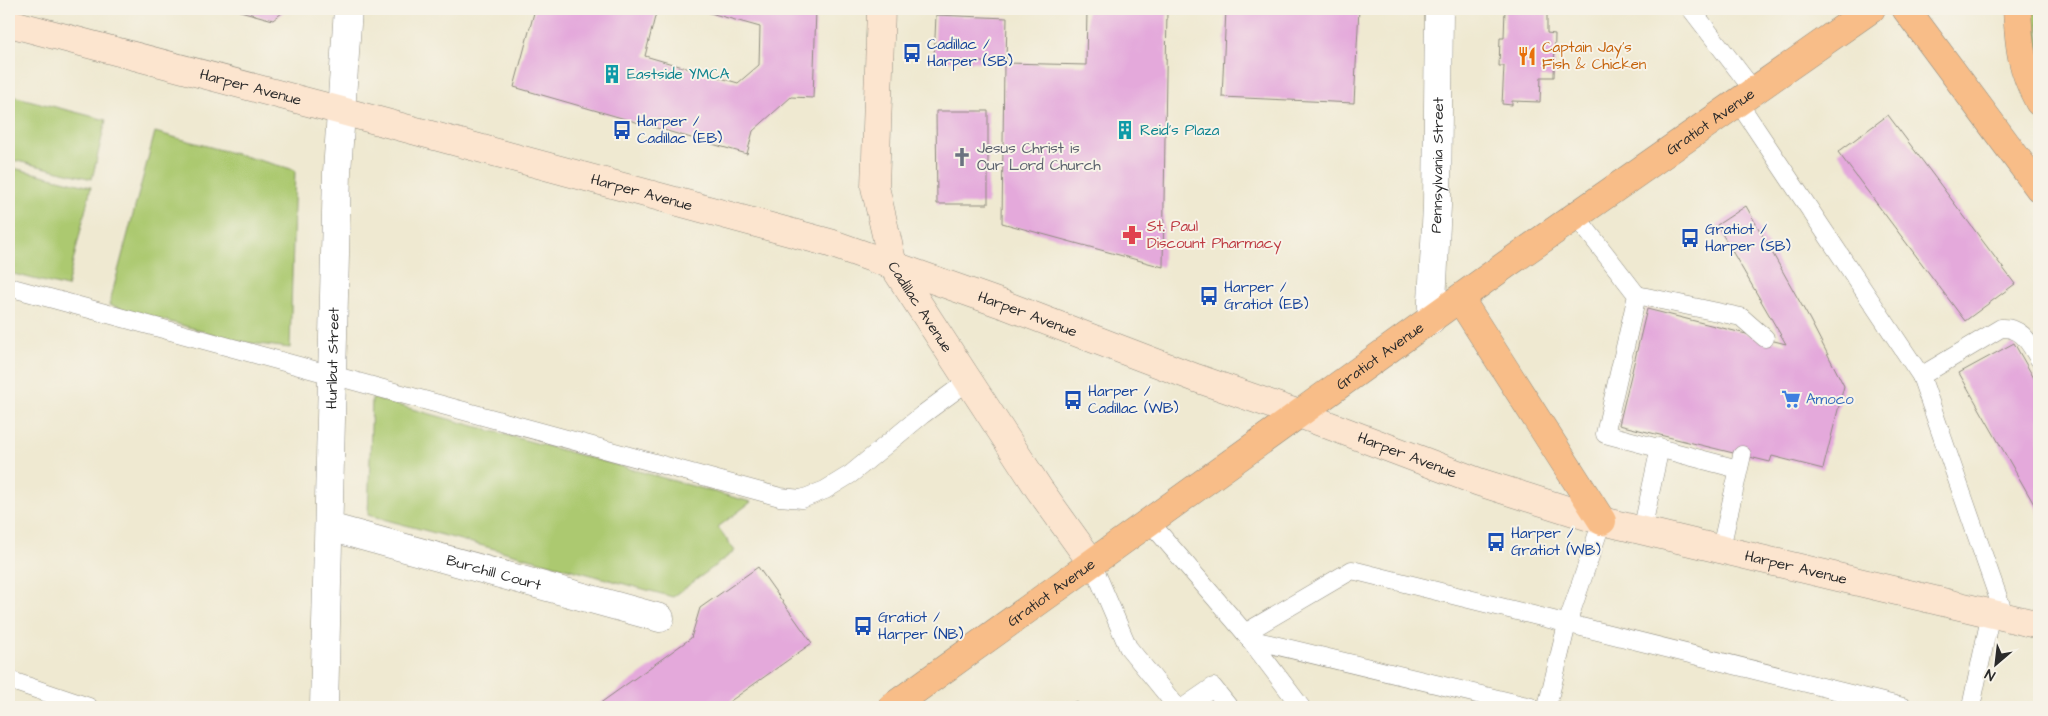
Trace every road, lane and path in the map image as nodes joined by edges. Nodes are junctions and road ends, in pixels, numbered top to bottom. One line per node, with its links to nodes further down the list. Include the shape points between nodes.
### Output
1 (348, 9): 11 (street, Hurlbut Street)
2 (881, 9): 14 (main road, Cadillac Avenue, via 875,187)
3 (1439, 9): 18 (street, Pennsylvania Street, via 1437,199)
4 (1691, 9): 9 (lane)
5 (1871, 9): 9 (main road, Gratiot Avenue)
6 (1906, 9): 12 (main road)
7 (2017, 9): 10 (main road, via 2022,63)
8 (9, 23): 11 (main road, Harper Avenue)
9 (1746, 97): 13 (main road, Gratiot Avenue); 22 (lane)
10 (2039, 102)
11 (342, 110): 14 (main road, Harper Avenue, via 830,243); 21 (street, Hurlbut Street, via 337,172)
12 (2039, 188)
13 (1576, 216): 16 (lane); 17 (main road, Gratiot Avenue)
14 (893, 265): 23 (main road, Cadillac Avenue); 24 (main road, Harper Avenue)
15 (9, 288): 21 (lane)
16 (1637, 295): 19 (lane, via 1741,317); 25 (lane, via 1634,335 1622,388 1605,434)
17 (1460, 299): 18 (main road, Gratiot Avenue); 26 (main road)
18 (1431, 320): 24 (main road, Gratiot Avenue)
19 (1765, 338)
20 (2039, 359): 22 (lane, via 2025,337 2012,328 2001,328)
21 (332, 374): 23 (lane, via 780,497 802,498 825,490 851,474); 28 (street, Hurlbut Street)
22 (1922, 376): 32 (lane)
23 (968, 382): 31 (main road, Cadillac Avenue)
24 (1299, 414): 26 (main road, Harper Avenue, via 1479,482); 27 (main road, Gratiot Avenue)
25 (1660, 447): 29 (lane); 30 (lane, via 1740,462)
26 (1602, 521): 29 (main road, Harper Avenue); 34 (lane)
27 (1149, 522): 31 (main road, Gratiot Avenue); 36 (lane)
28 (329, 527): 33 (street, Burchill Court); 39 (street, Hurlbut Street)
29 (1642, 531): 30 (main road, Harper Avenue)
30 (1721, 548): 32 (main road, Harper Avenue)
31 (1092, 562): 40 (main road, Gratiot Avenue); 41 (lane, via 1128,647)
32 (1998, 615): 35 (main road, Harper Avenue); 48 (lane)
33 (660, 618)
34 (1567, 624): 36 (lane, via 1352,570); 46 (lane); 47 (lane)
35 (2039, 624)
36 (1247, 636): 44 (lane); 45 (lane)
37 (9, 680): 38 (lane)
38 (89, 707)
39 (324, 707)
40 (892, 707)
41 (1177, 707)
42 (1184, 707): 43 (lane, via 1212,687)
43 (1229, 707)
44 (1302, 707)
45 (1531, 707)
46 (1547, 707)
47 (1903, 707)
48 (1971, 707)

